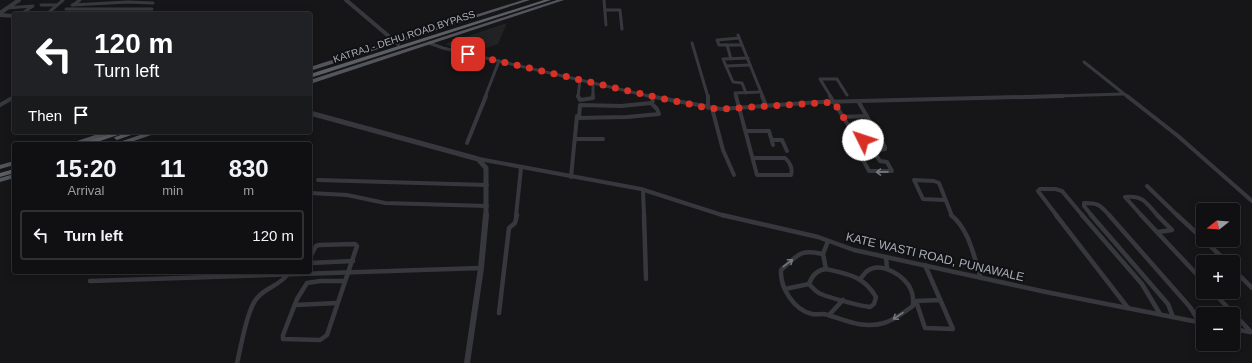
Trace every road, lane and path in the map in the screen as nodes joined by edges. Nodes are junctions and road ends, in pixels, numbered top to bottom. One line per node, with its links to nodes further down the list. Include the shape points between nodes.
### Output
1 (19, 0): 15 (street)
2 (63, 0): 13 (street)
3 (80, 0): 14 (street)
4 (346, 0): 28 (street)
5 (539, 0): 28 (highway, KATRAJ - DEHU ROAD BYPASS)
6 (549, 0): 40 (highway, KATRAJ - DEHU ROAD BYPASS)
7 (553, 0): 22 (highway)
8 (562, 0): 22 (main road)
9 (604, 0): 18 (street)
10 (524, 1): 28 (main road)
11 (153, 3): 14 (street)
12 (41, 5): 13 (street)
13 (56, 5): 20 (street)
14 (72, 5): 16 (street)
15 (7, 8): 19 (street, via 33,6); 23 (street)
16 (66, 9): 17 (street); 21 (street)
17 (152, 9)
18 (605, 10): 25 (street); 26 (street, via 620,10)
19 (24, 12)
20 (49, 12)
21 (62, 12)
22 (525, 12): 29 (main road)
23 (0, 14): 24 (street)
24 (12, 16)
25 (606, 25)
26 (622, 29)
27 (692, 42): 56 (street)
28 (397, 43): 38 (main road); 39 (highway, KATRAJ - DEHU ROAD BYPASS)
29 (429, 43): 34 (street); 42 (main road)
30 (727, 45): 31 (street); 31 (street, via 719,45 717,39 739,36); 33 (street)
31 (742, 45): 32 (street)
32 (748, 58): 33 (street); 36 (street)
33 (731, 59): 37 (street, via 723,59)
34 (498, 61): 41 (street); 74 (street)
35 (1084, 62): 46 (street)
36 (750, 65): 37 (street); 45 (street)
37 (726, 66): 44 (street, via 732,82 742,83)
38 (312, 68)
39 (312, 71)
40 (312, 75)
41 (580, 80): 43 (street); 43 (street, via 580,100 593,98)
42 (312, 81)
43 (593, 83): 48 (street)
44 (746, 92): 45 (street); 57 (street, via 735,93)
45 (761, 92): 55 (street)
46 (1123, 94): 50 (street); 96 (street, via 1178,136)
47 (847, 95): 52 (street, via 837,79 820,79)
48 (655, 97): 53 (street); 56 (street)
49 (12, 98): 54 (street)
50 (858, 101): 52 (street); 59 (street)
51 (577, 102): 61 (street)
52 (834, 102): 55 (street); 60 (street)
53 (651, 103): 61 (street, via 621,106 580,105); 61 (street, via 659,113 627,117)
54 (0, 105)
55 (766, 105): 57 (street)
56 (710, 108): 57 (street); 86 (street)
57 (740, 108): 62 (street)
58 (312, 114): 78 (street)
59 (867, 116): 60 (street); 60 (street, one-way to 60, via 886,148 873,151 880,161 888,162 892,171 867,170 853,141 863,139 858,130 850,128)
60 (842, 117)
61 (578, 118): 67 (street)
62 (746, 131): 69 (street, via 769,131); 77 (street)
63 (104, 134): 70 (main road)
64 (116, 134): 71 (highway)
65 (129, 134): 72 (highway)
66 (149, 134): 73 (main road)
67 (576, 139): 68 (street); 88 (street)
68 (603, 139)
69 (772, 140): 75 (street); 76 (street, via 783,141)
70 (79, 142)
71 (90, 142)
72 (104, 142)
73 (124, 142)
74 (466, 143)
75 (773, 145)
76 (787, 151)
77 (753, 158): 77 (street, via 759,175 791,175 789,160 785,158)
78 (478, 159): 82 (street, KATE WASTI ROAD, PUNAWALE); 91 (street, via 486,168)
79 (12, 164): 80 (main road)
80 (0, 167)
81 (12, 167): 83 (highway)
82 (521, 168): 88 (street, KATE WASTI ROAD, PUNAWALE); 131 (street, via 518,206 514,223 509,228)
83 (0, 171)
84 (12, 172): 85 (highway)
85 (0, 175)
86 (734, 175)
87 (12, 177): 89 (main road)
88 (571, 177): 93 (street, KATE WASTI ROAD, PUNAWALE)
89 (0, 180)
90 (318, 180): 91 (street)
91 (487, 185): 97 (street)
92 (1147, 186): 99 (street)
93 (643, 190): 100 (street, KATE WASTI ROAD, PUNAWALE, via 726,216); 118 (street)
94 (312, 193): 97 (street, via 347,195 385,203)
95 (945, 200): 95 (street, via 937,182 914,180 923,199); 117 (street, via 951,215 958,220)
96 (1252, 200)
97 (487, 206): 109 (street)
98 (1158, 232): 98 (street, via 1125,198 1125,197 1141,198 1172,230); 114 (street)
99 (1196, 233)
100 (828, 241): 103 (street); 105 (street, KATE WASTI ROAD, PUNAWALE)
101 (1211, 247): 104 (street)
102 (312, 253): 106 (street, via 319,244 355,244 357,246)
103 (823, 254): 110 (street); 124 (street, one-way to 103, via 780,276 781,267 801,253 808,251)
104 (1219, 255)
105 (886, 257): 108 (street, KATE WASTI ROAD, PUNAWALE); 111 (street)
106 (353, 261): 107 (street); 112 (street)
107 (312, 263)
108 (925, 265): 117 (street, KATE WASTI ROAD, PUNAWALE); 127 (street)
109 (480, 268): 112 (street); 140 (street)
110 (826, 269): 119 (street); 122 (street, via 814,273)
111 (887, 269): 119 (street, via 868,270); 133 (street, one-way to 133, via 900,276 911,290 913,306 894,319 877,324 854,325)
112 (348, 272): 113 (street); 121 (street)
113 (312, 273)
114 (1196, 273)
115 (288, 274): 120 (street); 139 (street, via 279,285 257,298 245,330)
116 (1240, 276): 123 (street)
117 (981, 278): 130 (street, KATE WASTI ROAD, PUNAWALE)
118 (646, 279)
119 (860, 279): 126 (street, via 871,287 876,297 874,304 865,307)
120 (90, 280)
121 (345, 281): 128 (street); 129 (street, via 305,284)
122 (809, 284): 124 (street); 126 (street, via 827,297)
123 (1252, 288)
124 (785, 289): 133 (street, via 792,300 812,314)
125 (1221, 299): 138 (street)
126 (843, 300): 133 (street)
127 (939, 300): 127 (street, via 953,329 925,328 916,301)
128 (337, 303): 129 (street); 129 (street, via 329,332 320,340 286,340 283,337)
129 (295, 305)
130 (1128, 308): 132 (street, KATE WASTI ROAD, PUNAWALE); 132 (street, via 1038,191 1040,189 1062,191 1142,284)
131 (499, 313)
132 (1160, 314): 135 (street, KATE WASTI ROAD, PUNAWALE)
133 (829, 315)
134 (1196, 315): 135 (street, via 1101,206 1096,203 1084,204 1168,304)
135 (1173, 317): 136 (street, KATE WASTI ROAD, PUNAWALE)
136 (1196, 322)
137 (1240, 330): 138 (street)
138 (1252, 332)
139 (237, 363)
140 (467, 363)

